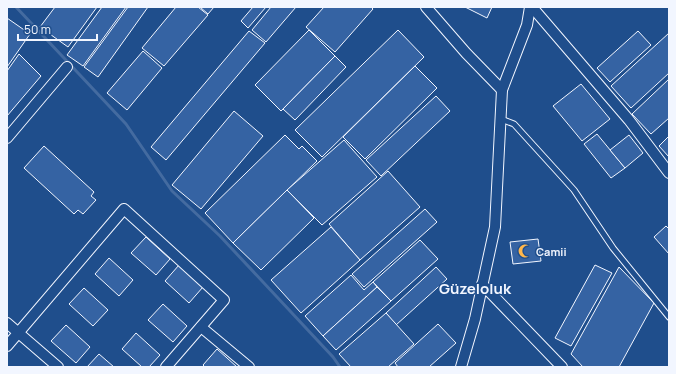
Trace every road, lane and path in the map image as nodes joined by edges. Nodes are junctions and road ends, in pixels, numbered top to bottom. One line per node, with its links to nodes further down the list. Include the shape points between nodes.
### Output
1 (426, 7): 4 (street)
2 (531, 7): 4 (street, via 527,25); 7 (street, via 629,120)
3 (67, 67): 6 (street)
4 (502, 90): 5 (street)
5 (501, 119): 8 (street, via 495,227); 9 (lane, via 514,124 574,190 613,248)
6 (7, 138)
7 (669, 173)
8 (482, 284): 17 (street); 18 (street)
9 (669, 317)
10 (7, 323): 12 (street)
11 (201, 327): 12 (street, via 224,300 124,209); 15 (street); 16 (street)
12 (18, 333): 13 (street); 14 (street)
13 (7, 346)
14 (58, 367)
15 (166, 367)
16 (249, 367)
17 (461, 367)
18 (562, 367)

